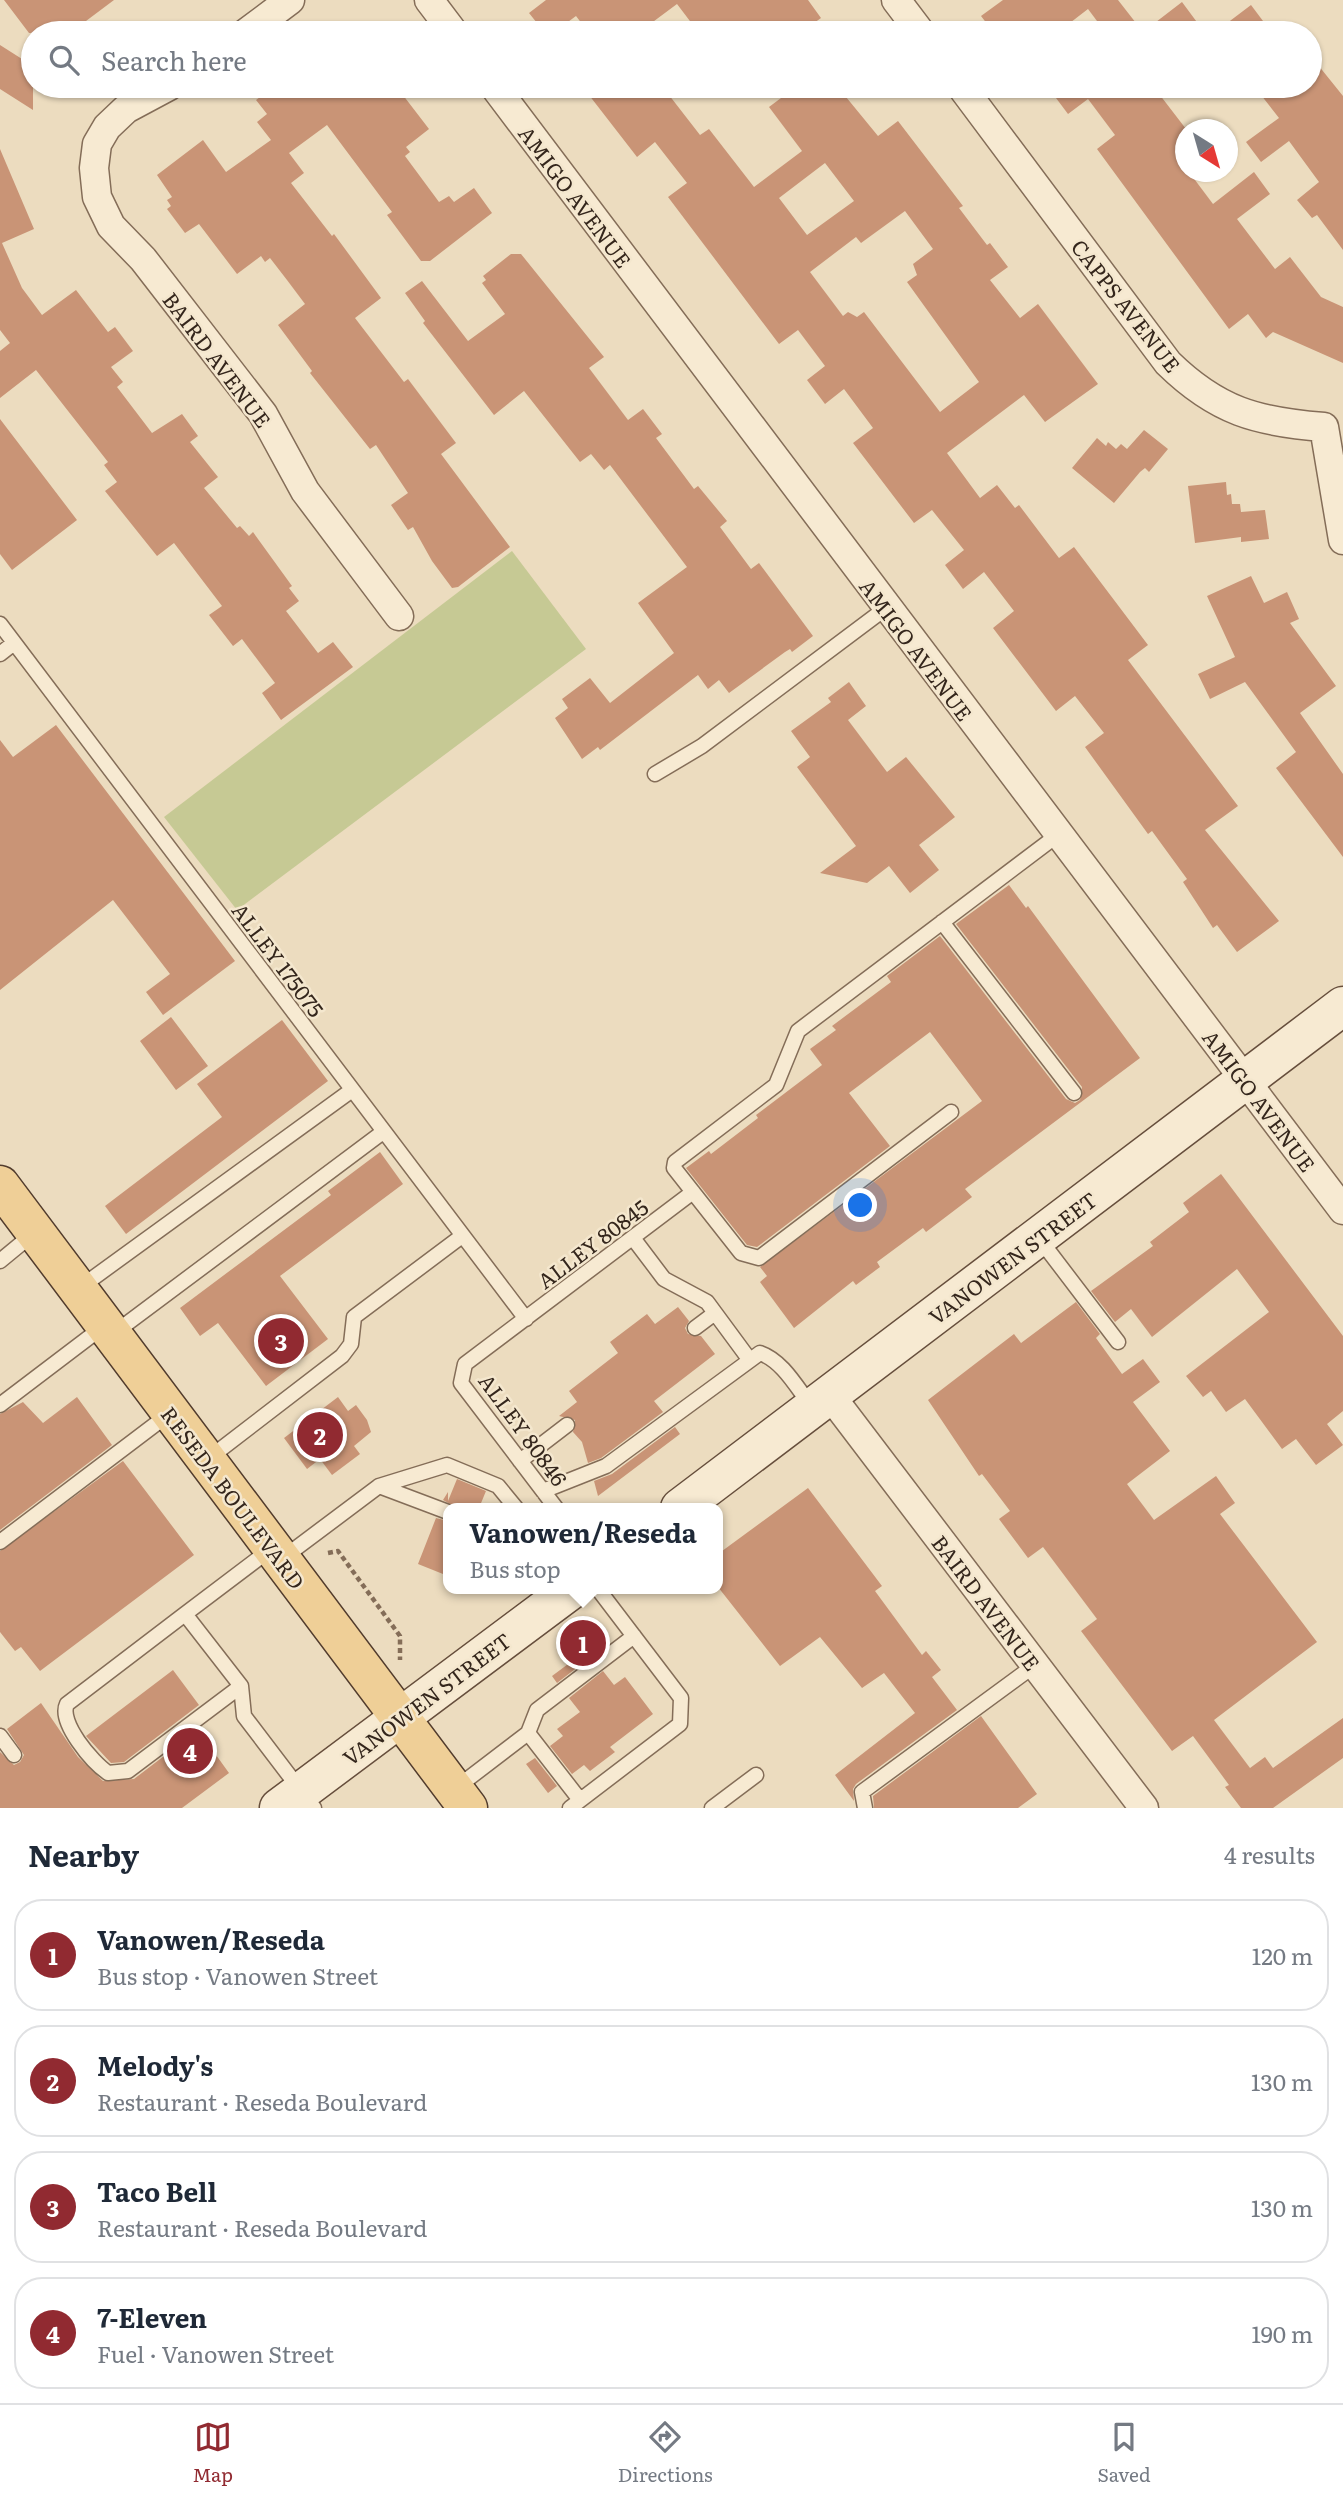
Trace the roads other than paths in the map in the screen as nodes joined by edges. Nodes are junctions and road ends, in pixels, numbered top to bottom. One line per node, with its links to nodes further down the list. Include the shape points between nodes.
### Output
1 (290, 0): 4 (street)
2 (429, 0): 5 (street)
3 (896, 0): 6 (street)
4 (262, 21)
5 (445, 21)
6 (912, 21)
7 (147, 98): 13 (street, BAIRD AVENUE, via 126,109 97,144 97,197 111,226 143,259 263,414 305,491)
8 (503, 98): 12 (street, AMIGO AVENUE)
9 (970, 98): 10 (street, CAPPS AVENUE, via 1168,363 1192,387 1225,406 1274,423)
10 (1333, 425): 11 (street, CAPPS AVENUE)
11 (1343, 540)
12 (886, 608): 17 (lane, via 702,746); 18 (street, AMIGO AVENUE)
13 (399, 616)
14 (0, 624): 15 (lane, ALLEY 175075)
15 (14, 643): 16 (lane); 22 (lane, ALLEY 175075)
16 (0, 654)
17 (655, 774)
18 (1059, 834): 19 (lane); 21 (street, AMIGO AVENUE)
19 (942, 922): 23 (lane); 27 (lane, via 798,1031 776,1085 676,1162 674,1168)
20 (1343, 1006): 21 (main road, VANOWEN STREET)
21 (1245, 1080): 28 (street, AMIGO AVENUE); 31 (main road, VANOWEN STREET)
22 (352, 1090): 25 (lane, ALLEY 175075); 34 (lane)
23 (1074, 1093)
24 (951, 1112): 27 (lane, via 759,1258 741,1253)
25 (383, 1132): 30 (lane, ALLEY 175075); 38 (lane)
26 (0, 1185): 29 (main road, RESEDA BOULEVARD)
27 (688, 1196): 32 (lane, ALLEY 80845)
28 (1343, 1210)
29 (35, 1232): 33 (lane); 34 (main road, RESEDA BOULEVARD)
30 (462, 1236): 36 (lane, ALLEY 175075); 45 (lane, via 354,1317 351,1344 342,1356)
31 (1038, 1237): 39 (lane); 41 (main road, VANOWEN STREET)
32 (633, 1238): 35 (lane, via 664,1279); 36 (lane, ALLEY 80845)
33 (0, 1262)
34 (77, 1289): 38 (main road, RESEDA BOULEVARD)
35 (715, 1312): 37 (lane); 40 (lane)
36 (526, 1319): 46 (lane, ALLEY 80846, via 465,1364 461,1383)
37 (695, 1328)
38 (108, 1330): 42 (lane); 43 (main road, RESEDA BOULEVARD)
39 (1118, 1342)
40 (749, 1359): 41 (lane, via 760,1353 770,1357); 48 (lane, via 606,1466)
41 (821, 1402): 51 (main road, VANOWEN STREET); 59 (street, BAIRD AVENUE)
42 (0, 1405)
43 (170, 1413): 45 (main road, RESEDA BOULEVARD); 53 (lane)
44 (567, 1425): 46 (lane)
45 (207, 1460): 54 (main road, RESEDA BOULEVARD)
46 (520, 1461): 48 (lane, ALLEY 80846)
47 (379, 1486): 49 (lane, via 447,1465 498,1486); 52 (lane); 54 (lane)
48 (543, 1491): 50 (lane, ALLEY 80846)
49 (512, 1503)
50 (552, 1503)
51 (687, 1503)
52 (443, 1510)
53 (0, 1542)
54 (277, 1554): 57 (lane); 61 (main road, RESEDA BOULEVARD)
55 (565, 1594): 61 (main road, VANOWEN STREET)
56 (602, 1594): 58 (lane)
57 (186, 1614): 60 (lane); 60 (lane, via 63,1711 65,1721 99,1767 108,1773 128,1770)
58 (634, 1636): 62 (lane, via 537,1710); 68 (lane, via 681,1698 680,1724)
59 (1034, 1665): 70 (lane, via 862,1792); 71 (street, BAIRD AVENUE)
60 (241, 1686): 67 (lane, via 244,1716)
61 (400, 1717): 66 (main road, RESEDA BOULEVARD); 67 (main road, VANOWEN STREET)
62 (528, 1734): 66 (lane); 68 (lane)
63 (0, 1737): 64 (lane)
64 (14, 1755)
65 (756, 1775): 69 (lane)
66 (461, 1799)
67 (298, 1802)
68 (575, 1804)
69 (712, 1808)
70 (865, 1808)
71 (1144, 1808)

